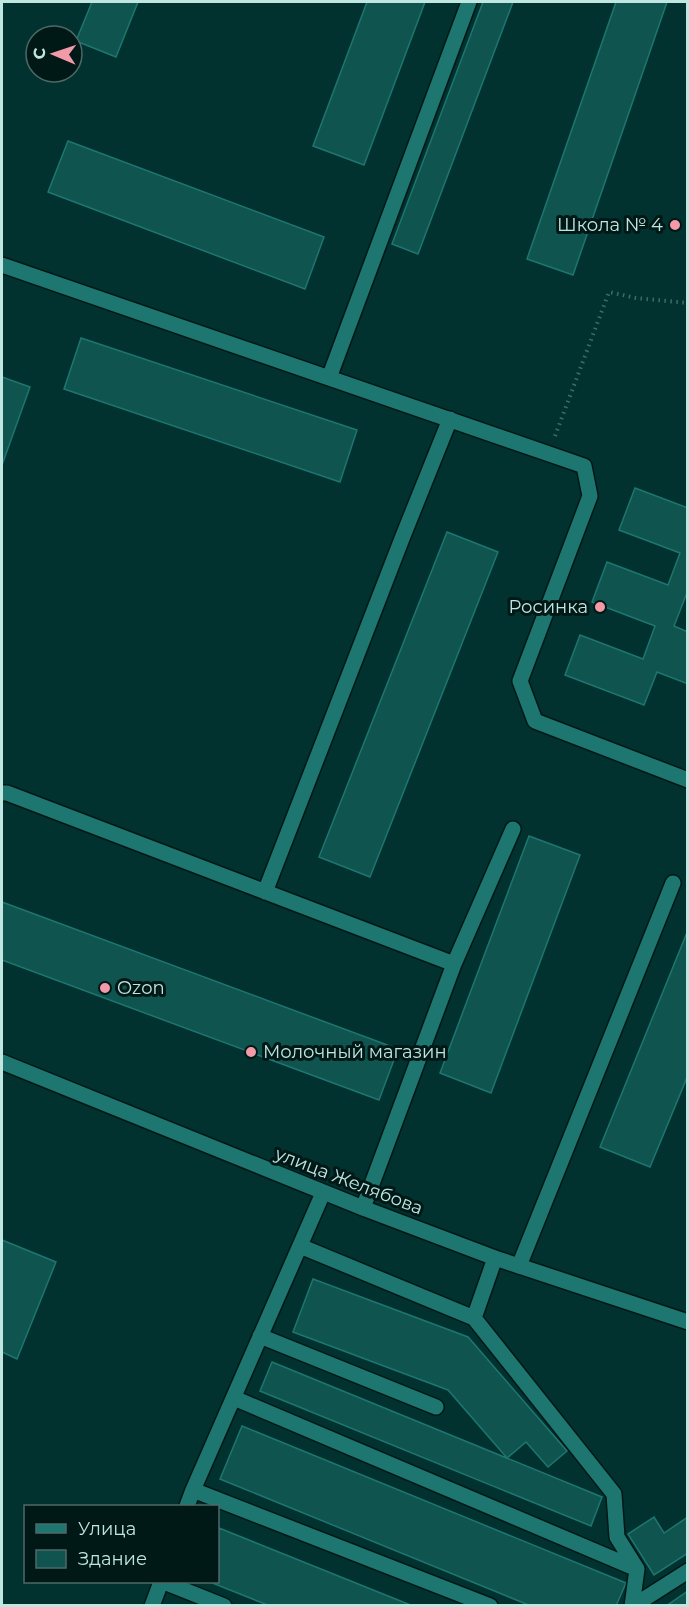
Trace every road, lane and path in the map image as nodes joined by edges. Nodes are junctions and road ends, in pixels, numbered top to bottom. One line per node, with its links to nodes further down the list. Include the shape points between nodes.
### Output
1 (469, 2): 4 (street)
2 (2, 265): 4 (street)
3 (687, 303): 6 (path, via 609,292)
4 (329, 378): 5 (street)
5 (450, 419): 6 (street); 11 (street)
6 (549, 453): 7 (street, via 584,466 590,496 520,681 535,721)
7 (687, 780)
8 (2, 793): 11 (street)
9 (513, 829): 12 (street)
10 (673, 883): 18 (street)
11 (266, 892): 12 (street)
12 (454, 964): 15 (street)
13 (2, 1062): 14 (street, улица Желябова)
14 (324, 1193): 15 (street, улица Желябова); 16 (street)
15 (363, 1208): 17 (street, улица Желябова)
16 (300, 1246): 19 (street); 21 (street)
17 (495, 1258): 18 (street, улица Желябова); 19 (street)
18 (519, 1266): 20 (street, улица Желябова)
19 (474, 1318): 26 (street, via 614,1494 617,1537)
20 (687, 1323)
21 (260, 1336): 22 (street); 23 (street)
22 (234, 1398): 24 (street); 26 (street)
23 (436, 1407)
24 (193, 1490): 25 (street); 32 (street)
25 (187, 1505)
26 (637, 1569): 33 (street)
27 (687, 1571): 33 (street)
28 (162, 1583): 30 (street)
29 (168, 1583): 31 (street)
30 (152, 1605)
31 (224, 1605)
32 (490, 1605)
33 (632, 1605)

